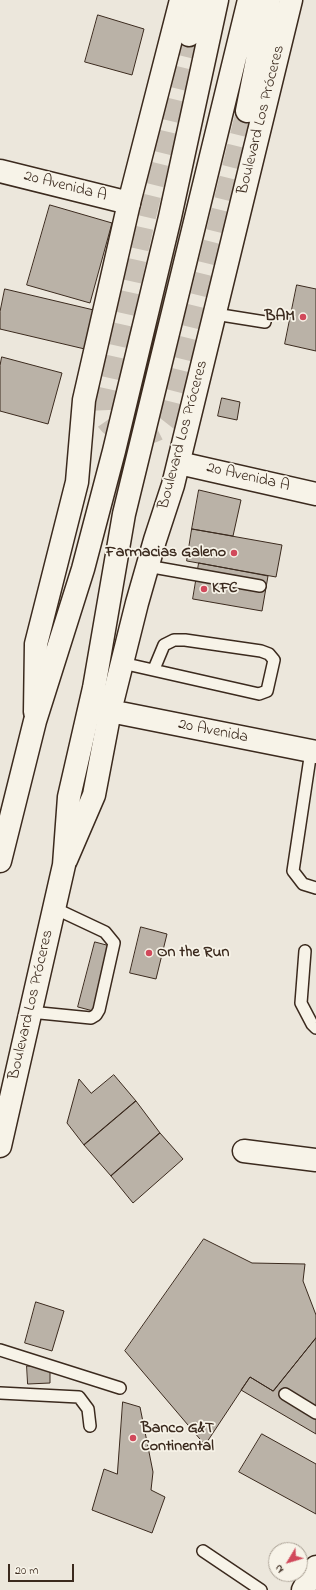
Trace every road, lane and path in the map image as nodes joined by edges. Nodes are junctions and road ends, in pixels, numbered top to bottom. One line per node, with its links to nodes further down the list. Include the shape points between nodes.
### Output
1 (181, 0): 10 (main road)
2 (198, 0): 7 (main road)
3 (216, 0): 20 (main road, via 170,217 114,452 83,569)
4 (248, 0): 23 (main road, Boulevard Los Próceres, via 124,514 94,688 69,797)
5 (269, 0): 8 (main road)
6 (291, 0): 11 (main road, Boulevard Los Próceres)
7 (189, 35)
8 (247, 111)
9 (0, 171): 10 (main road, 20 Avenida A)
10 (129, 203): 20 (main road, via 84,400 77,482 36,644)
11 (215, 314): 12 (lane); 13 (main road, Boulevard Los Próceres)
12 (265, 322)
13 (179, 463): 14 (main road, 20 Avenida A); 15 (main road, Boulevard Los Próceres)
14 (316, 494)
15 (148, 566): 16 (lane); 17 (main road, Boulevard Los Próceres)
16 (260, 586)
17 (122, 663): 18 (lane); 19 (main road, Boulevard Los Próceres)
18 (154, 669): 18 (lane, via 164,645 174,640 261,651 269,654 274,660 267,691 259,694)
19 (110, 711): 21 (main road, 20 Avenida); 23 (main road, Boulevard Los Próceres, via 94,795)
20 (35, 721): 22 (main road)
21 (314, 752): 24 (lane, via 293,871 303,884)
22 (0, 861)
23 (64, 865): 25 (main road, Boulevard Los Próceres)
24 (316, 888)
25 (54, 908): 27 (main road, Boulevard Los Próceres); 27 (lane, via 105,932 114,943 101,1002 96,1015 91,1018)
26 (305, 951): 28 (lane, via 301,1002)
27 (30, 1012): 29 (main road, Boulevard Los Próceres)
28 (316, 1028)
29 (0, 1146)
30 (244, 1151): 31 (main road)
31 (316, 1160)
32 (0, 1350): 33 (lane)
33 (120, 1388)
34 (0, 1393): 37 (lane, via 79,1397 88,1409)
35 (285, 1394): 36 (lane)
36 (316, 1413)
37 (90, 1426)
38 (203, 1551): 39 (lane)
39 (261, 1590)

